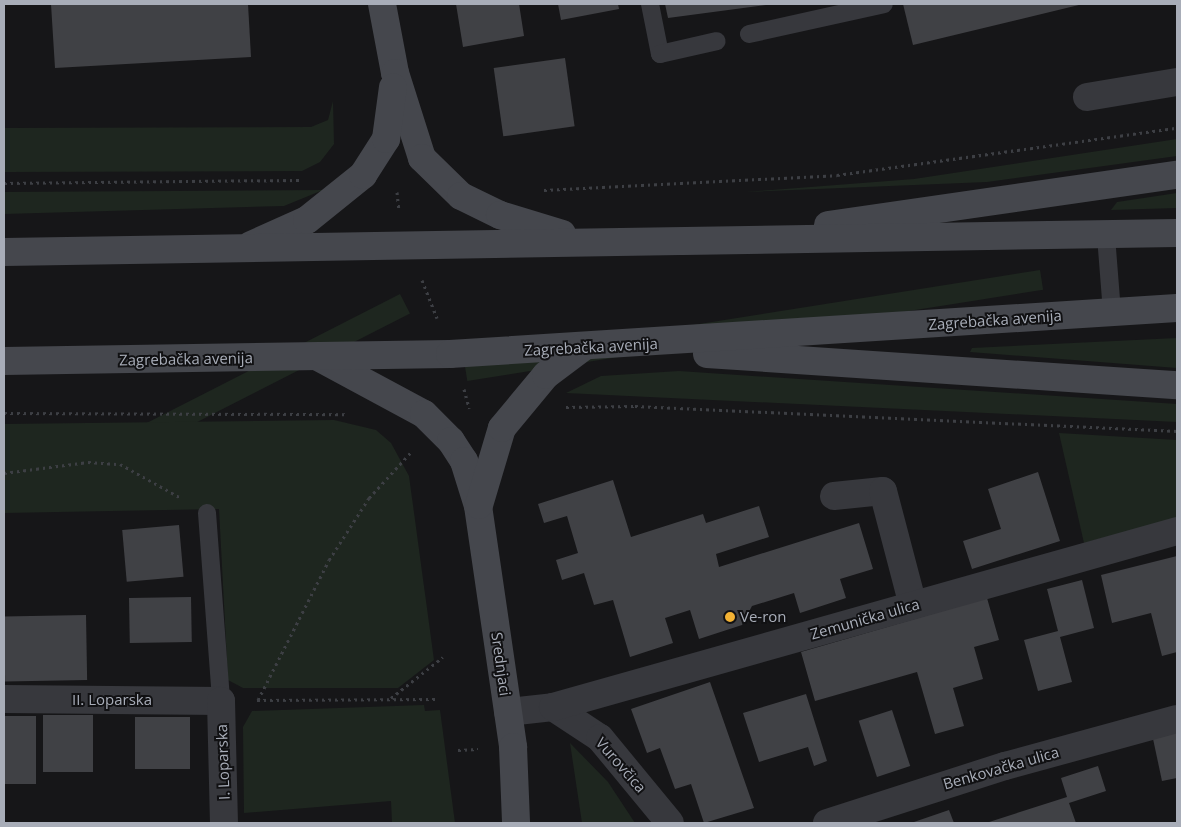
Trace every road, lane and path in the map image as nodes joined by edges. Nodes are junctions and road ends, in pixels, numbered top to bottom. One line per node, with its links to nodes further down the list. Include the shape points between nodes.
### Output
1 (382, 4): 6 (main road)
2 (650, 4): 5 (lane, via 660,54)
3 (884, 4): 4 (lane)
4 (749, 34)
5 (717, 41)
6 (395, 73): 19 (main road, via 416,145 443,181 500,215 541,230); 20 (main road, via 386,139 363,175 307,220)
7 (1177, 82): 8 (street)
8 (1087, 98)
9 (1177, 128): 13 (path, via 837,175)
10 (1177, 175): 18 (main road)
11 (302, 180): 12 (path)
12 (4, 183)
13 (535, 190)
14 (397, 192): 15 (path)
15 (400, 220)
16 (1177, 233): 17 (main road)
17 (1106, 236): 18 (main road); 24 (lane)
18 (740, 238): 19 (main road)
19 (600, 241): 20 (main road)
20 (236, 251): 21 (main road)
21 (4, 252)
22 (423, 282): 25 (path)
23 (1177, 308): 24 (main road, Zagrebačka avenija)
24 (1112, 313): 26 (main road, Zagrebačka avenija)
25 (435, 315)
26 (590, 347): 27 (main road, Zagrebačka avenija); 30 (main road); 39 (main road, via 546,375 502,428)
27 (317, 357): 28 (main road, Zagrebačka avenija); 39 (main road, Srednjaci, via 424,414 440,428 464,461)
28 (4, 361)
29 (463, 385): 31 (path)
30 (1177, 385)
31 (469, 408)
32 (557, 409): 35 (path, via 635,406)
33 (4, 413): 34 (path)
34 (354, 414)
35 (1177, 431)
36 (409, 442): 48 (path, via 414,448 369,498 334,553)
37 (4, 473): 40 (path, via 88,462 120,464)
38 (834, 496): 42 (street, via 883,491)
39 (478, 506): 50 (main road, Srednjaci)
40 (207, 513): 47 (lane)
41 (1177, 531): 42 (street, Zemunička ulica)
42 (913, 605): 49 (street, Zemunička ulica)
43 (444, 656): 45 (path)
44 (4, 699): 47 (street, II. Loparska)
45 (390, 699): 46 (path); 48 (path)
46 (439, 699)
47 (221, 700): 48 (path); 54 (street, I. Loparska)
48 (258, 700)
49 (553, 707): 50 (street); 56 (street, Vurovčica, via 600,738)
50 (508, 712): 55 (main road, Srednjaci)
51 (1177, 719): 57 (street, Benkovačka ulica, via 1004,766)
52 (483, 748): 53 (path)
53 (458, 750)
54 (224, 823)
55 (516, 823)
56 (670, 823)
57 (827, 823)

